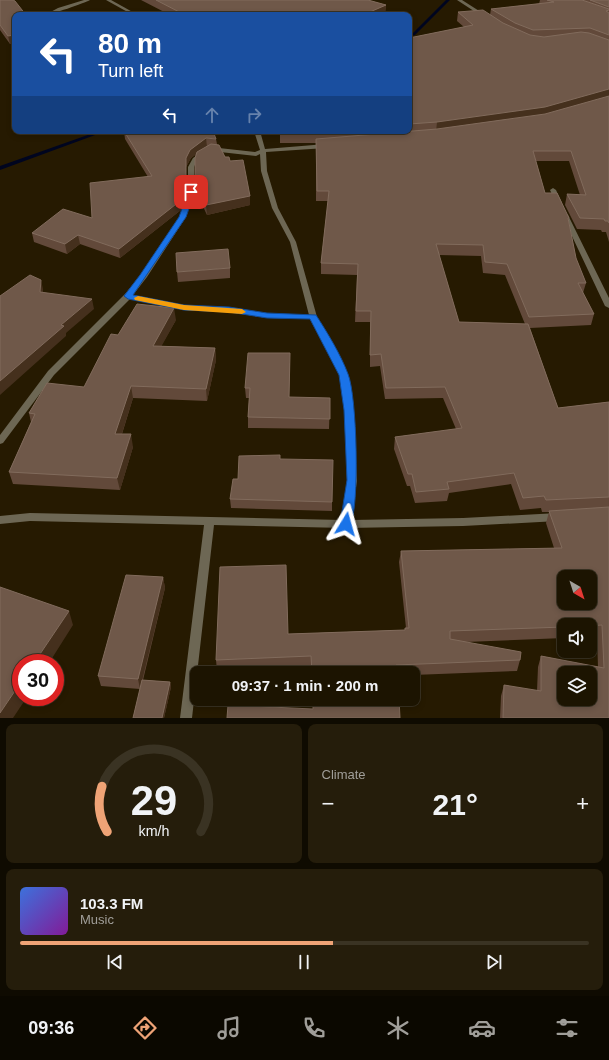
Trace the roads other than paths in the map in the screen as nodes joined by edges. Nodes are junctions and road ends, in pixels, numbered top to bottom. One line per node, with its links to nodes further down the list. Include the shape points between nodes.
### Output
1 (88, 0): 4 (street)
2 (108, 0): 5 (street)
3 (459, 0): 6 (street)
4 (53, 12)
5 (130, 12)
6 (491, 20)
7 (258, 134): 9 (street)
8 (330, 145): 9 (street)
9 (263, 151): 11 (street, via 256,154 210,150 195,159 191,167 191,192 183,217); 13 (street, via 264,171 274,208 293,242)
10 (553, 190): 12 (street)
11 (128, 296): 13 (street, via 184,308 229,310 267,316); 14 (street, via 51,373)
12 (609, 306)
13 (313, 317): 18 (street, via 344,375 349,410 352,480)
14 (0, 441)
15 (570, 516): 18 (street, via 462,522)
16 (0, 520): 17 (street, via 30,517)
17 (209, 522): 18 (street); 19 (street)
18 (346, 524)
19 (186, 718)

